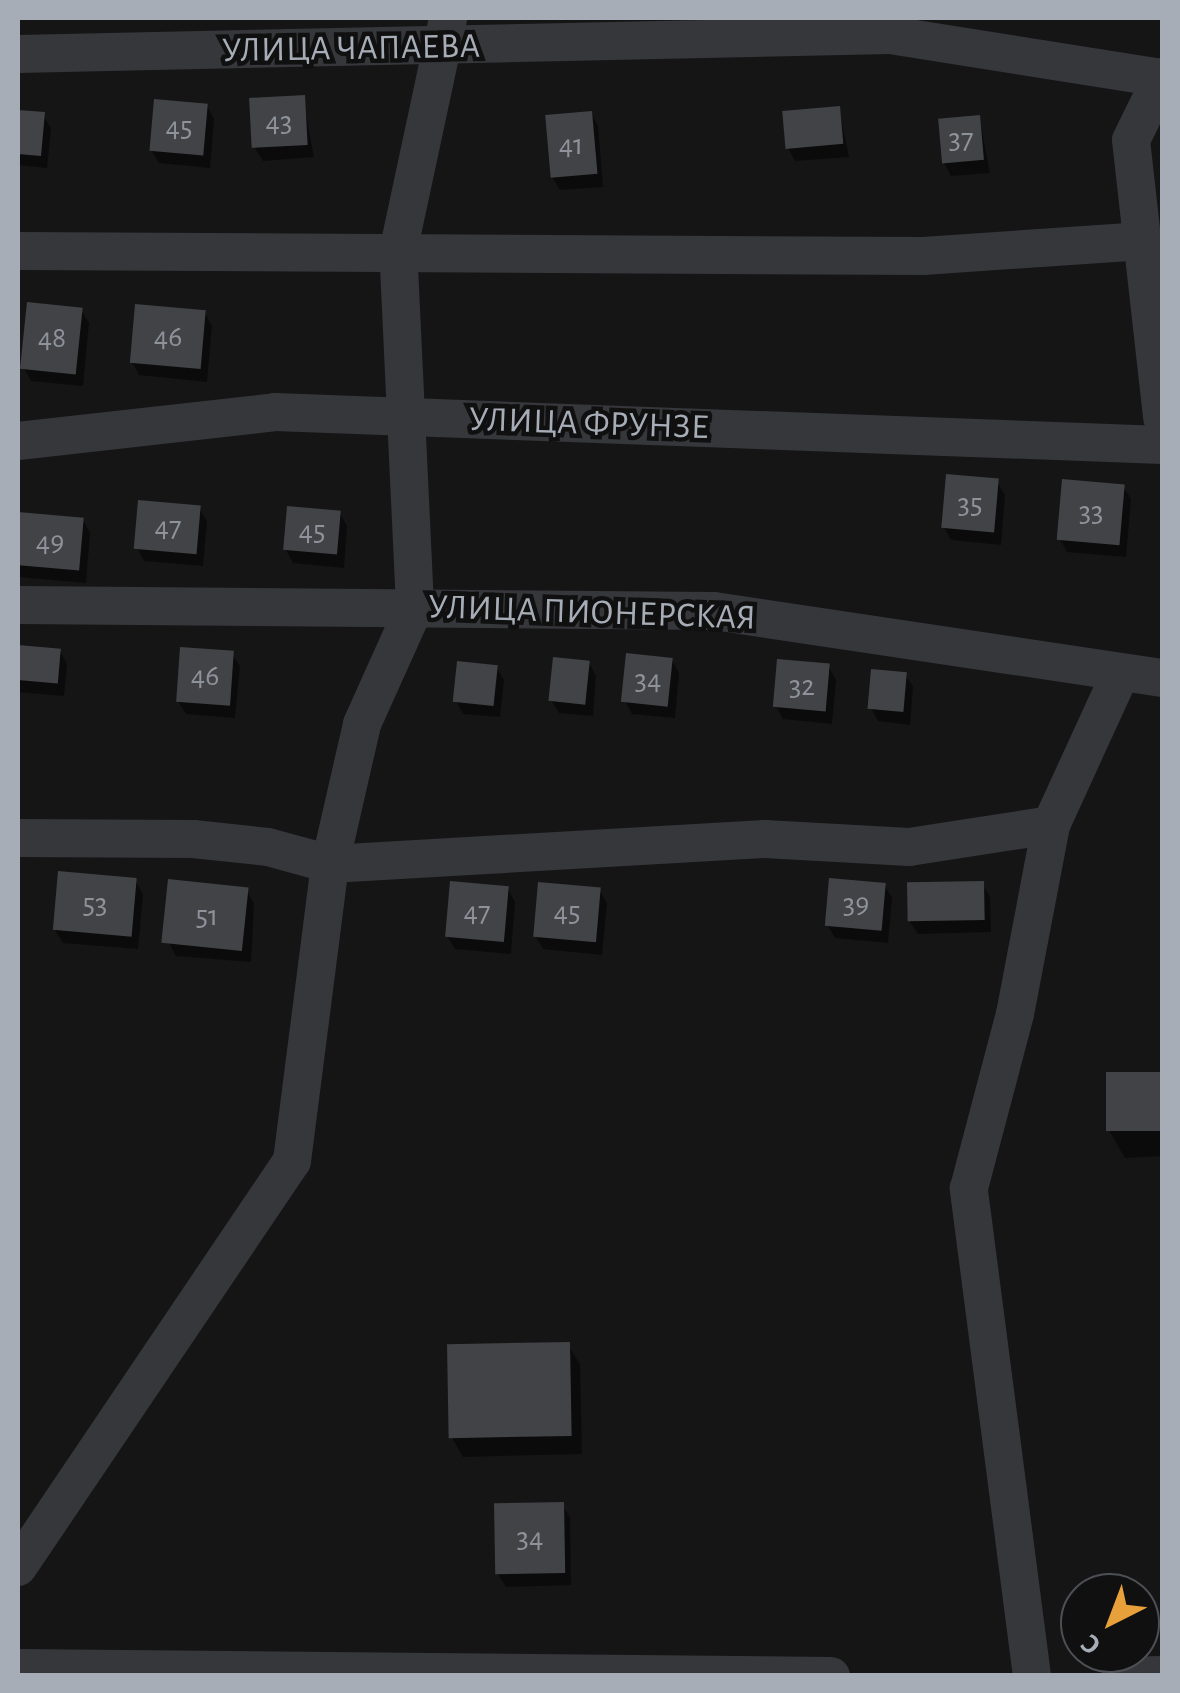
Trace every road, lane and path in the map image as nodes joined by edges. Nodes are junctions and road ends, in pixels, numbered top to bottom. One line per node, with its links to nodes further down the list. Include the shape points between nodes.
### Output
1 (445, 33): 2 (street, УЛИЦА ЧАПАЕВА); 3 (street, УЛИЦА ЧАПАЕВА, via 890,36); 6 (street)
2 (18, 54)
3 (1162, 78): 4 (street, via 1131,140)
4 (1142, 241): 6 (street, via 923,256); 8 (street)
5 (18, 251): 6 (street)
6 (398, 252): 7 (street)
7 (410, 418): 9 (street, УЛИЦА ФРУНЗЕ, via 275,412); 10 (street, УЛИЦА ФРУНЗЕ); 12 (street)
8 (1162, 418)
9 (18, 441)
10 (1162, 445)
11 (18, 605): 12 (street, УЛИЦА ПИОНЕРСКАЯ)
12 (415, 606): 13 (street, УЛИЦА ПИОНЕРСКАЯ, via 714,612); 17 (street, via 362,724)
13 (1120, 674): 14 (street, УЛИЦА ПИОНЕРСКАЯ); 15 (street)
14 (1162, 678)
15 (1051, 825): 17 (street, via 909,847 765,840); 22 (street, via 1015,1014 969,1188)
16 (18, 838): 17 (street, via 193,838 268,847)
17 (330, 864): 18 (street, via 292,1161)
18 (18, 1567)
19 (18, 1668): 21 (street)
20 (1162, 1675): 23 (street)
21 (830, 1676)
22 (1032, 1676)
23 (1120, 1676)

